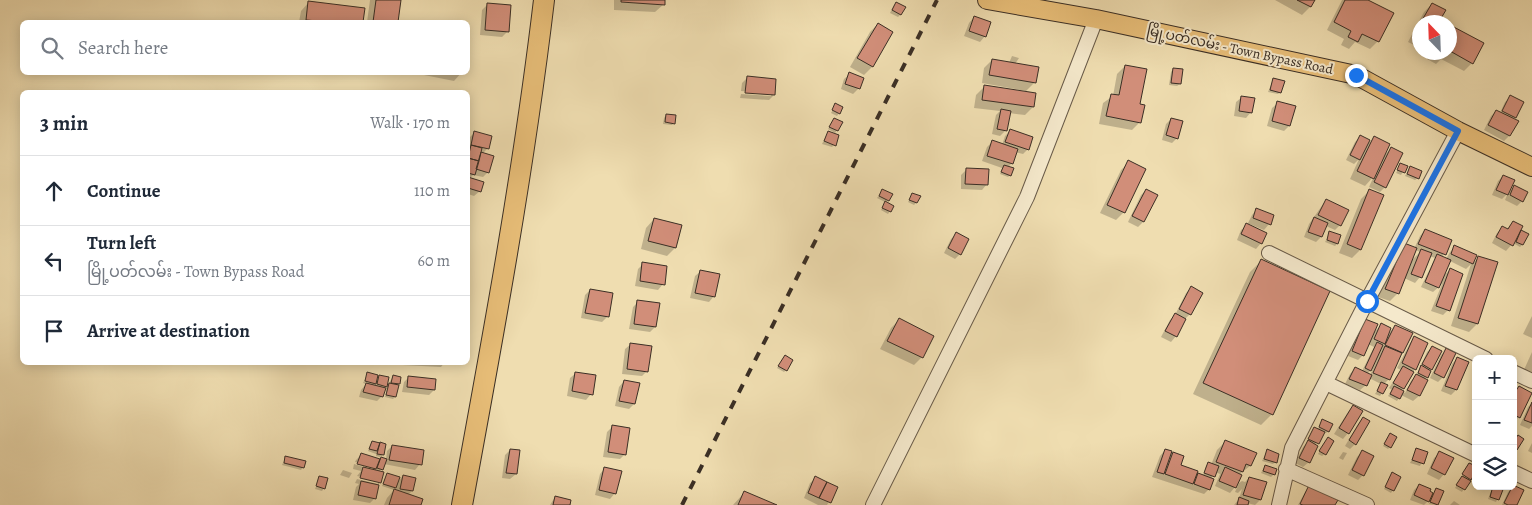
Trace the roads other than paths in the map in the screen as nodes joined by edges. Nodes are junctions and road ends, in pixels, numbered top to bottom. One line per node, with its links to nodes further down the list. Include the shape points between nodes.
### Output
1 (544, 0): 16 (highway, via 516,204)
2 (987, 0): 3 (main road, မြို့ပတ်လမ်း - Town Bypass Road)
3 (1096, 19): 4 (main road, မြို့ပတ်လမ်း - Town Bypass Road, via 1356,75); 17 (street, via 1027,197)
4 (1458, 131): 5 (main road, မြို့ပတ်လမ်း - Town Bypass Road); 7 (street)
5 (1530, 163)
6 (1269, 253): 7 (street)
7 (1367, 301): 8 (street); 11 (street)
8 (1478, 355)
9 (1517, 374): 10 (street)
10 (1532, 381)
11 (1326, 383): 12 (street); 13 (street, via 1292,448)
12 (1472, 452)
13 (1286, 469): 18 (street); 19 (street)
14 (1517, 474): 15 (street)
15 (1532, 482)
16 (462, 505)
17 (873, 505)
18 (1279, 505)
19 (1367, 505)

